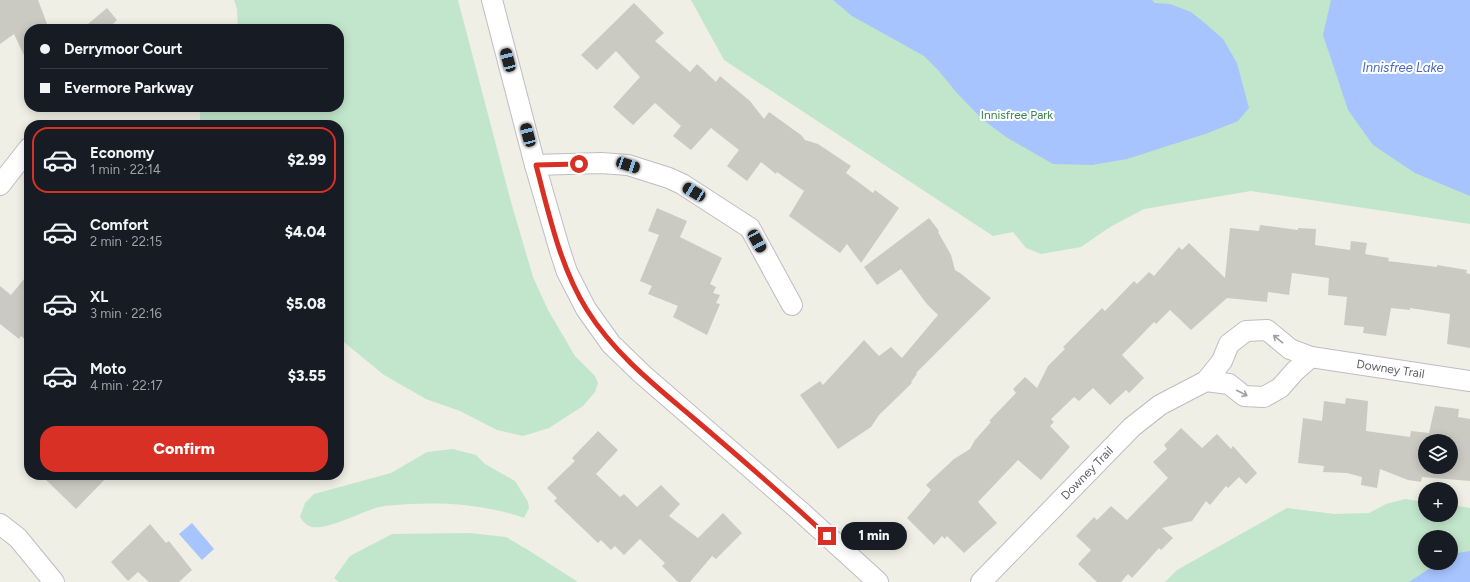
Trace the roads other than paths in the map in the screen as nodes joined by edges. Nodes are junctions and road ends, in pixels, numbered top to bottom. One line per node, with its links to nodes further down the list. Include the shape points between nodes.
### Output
1 (492, 0): 3 (street)
2 (24, 154): 4 (street)
3 (536, 165): 5 (street, via 628,165 682,184 750,228); 11 (street, via 567,272 586,309 611,344)
4 (0, 185)
5 (792, 305)
6 (1312, 357): 7 (street, one-way to 6, via 1229,384 1244,396 1264,397 1280,388 1294,371); 7 (street, Downey Trail, one-way to 7, via 1290,349 1267,330 1246,331 1229,344 1222,361); 8 (street, Downey Trail)
7 (1206, 381): 12 (street, Downey Trail, via 1160,405 1132,426)
8 (1470, 381)
9 (0, 524): 10 (street, via 18,538)
10 (54, 582)
11 (878, 582)
12 (981, 582)

